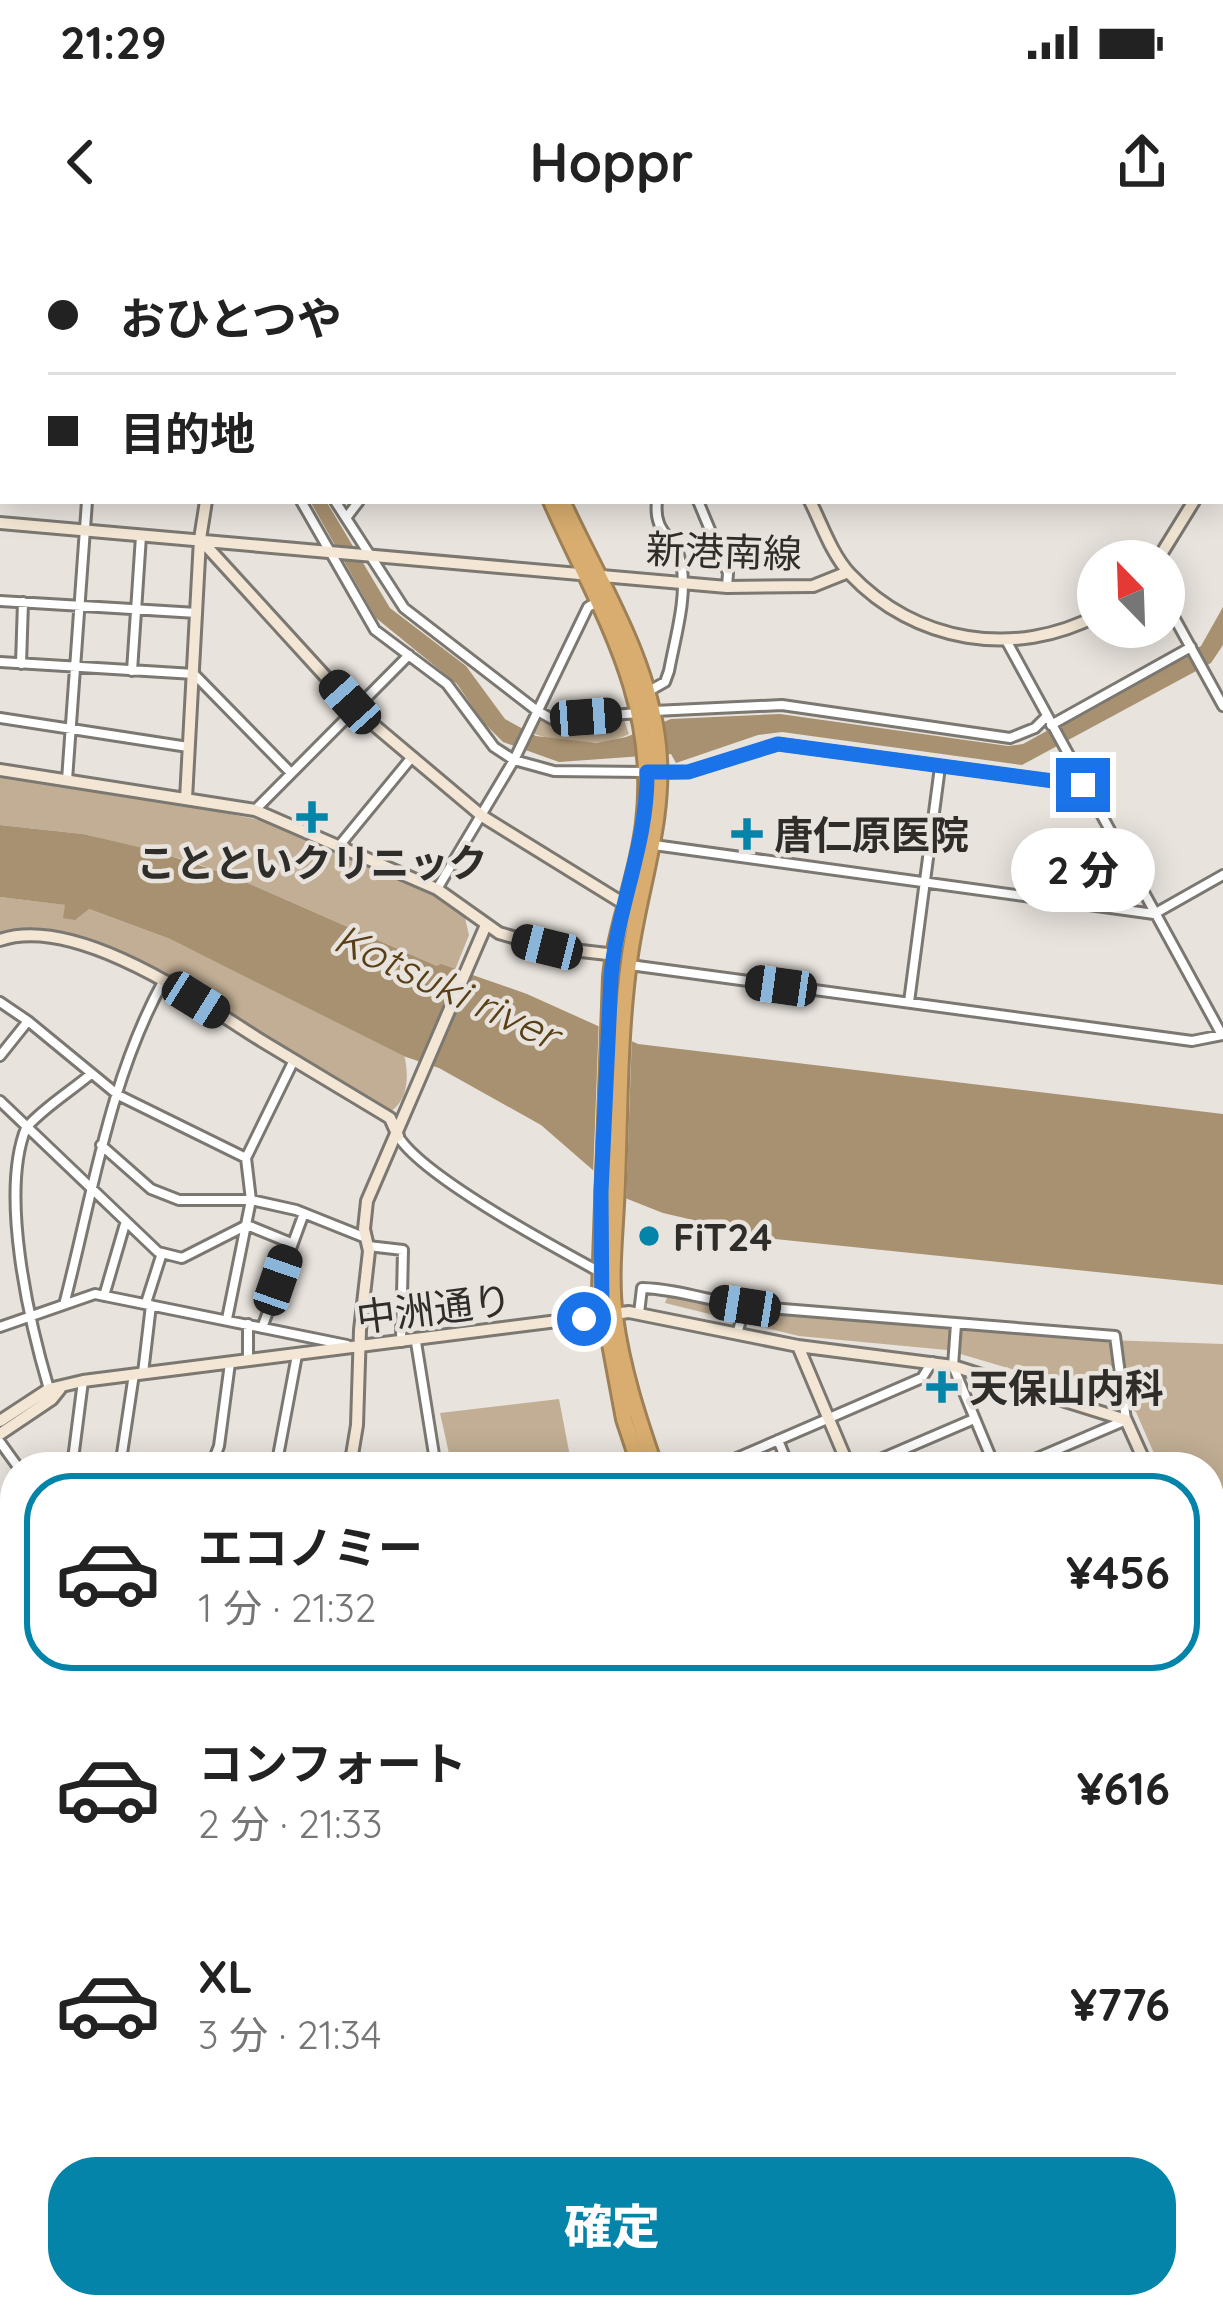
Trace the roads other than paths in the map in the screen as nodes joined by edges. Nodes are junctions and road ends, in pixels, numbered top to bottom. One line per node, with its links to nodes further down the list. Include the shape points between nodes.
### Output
1 (87, 504): 14 (street)
2 (206, 504): 16 (street)
3 (303, 504): 18 (street)
4 (337, 504): 12 (street)
5 (357, 504): 12 (street)
6 (553, 504): 21 (highway)
7 (564, 504): 21 (highway)
8 (657, 504): 22 (street, via 658,527 680,557)
9 (699, 504): 23 (street)
10 (812, 504): 20 (street)
11 (1192, 504): 17 (street)
12 (346, 518): 19 (street)
13 (0, 523): 14 (street, 新港南線)
14 (84, 530): 15 (street, 新港南線); 27 (street)
15 (141, 534): 16 (street, 新港南線); 28 (street)
16 (200, 539): 18 (street, 新港南線); 29 (street); 42 (street)
17 (1169, 540)
18 (334, 550): 19 (street, 新港南線); 34 (street, via 375,630)
19 (366, 552): 21 (street, 新港南線); 43 (street, via 404,608)
20 (848, 572): 23 (street, 新港南線, via 813,586); 32 (street, via 898,613 949,634)
21 (589, 574): 22 (street, 新港南線); 26 (highway); 40 (highway)
22 (682, 584): 23 (street, 新港南線); 40 (street, via 669,671)
23 (727, 587)
24 (0, 601): 25 (street)
25 (23, 602): 27 (street); 36 (street)
26 (597, 602): 43 (street); 44 (highway)
27 (80, 606): 28 (street); 37 (street)
28 (137, 609): 29 (street); 38 (street)
29 (197, 613): 39 (street)
30 (1077, 623): 32 (street)
31 (1185, 636): 33 (street)
32 (1007, 642): 46 (street)
33 (1191, 647): 41 (street); 46 (street)
34 (409, 655): 42 (street); 49 (street, via 448,684 480,734)
35 (0, 662): 36 (street)
36 (21, 664): 37 (street)
37 (75, 668): 38 (street); 47 (street)
38 (132, 671): 39 (street)
39 (194, 674): 48 (street); 54 (street)
40 (649, 691): 44 (highway)
41 (1223, 706)
42 (355, 709): 50 (street); 54 (street)
43 (536, 710): 44 (street, via 552,719); 49 (street)
44 (647, 715): 46 (street, via 782,704 1010,738); 51 (highway)
45 (0, 718): 47 (street)
46 (1048, 721): 56 (street)
47 (71, 729): 48 (street); 55 (street)
48 (190, 747): 57 (street)
49 (516, 756): 51 (street, via 575,773); 59 (street)
50 (412, 757): 59 (street); 61 (street)
51 (653, 766): 52 (street, via 688,772 778,744); 60 (highway); 65 (highway)
52 (940, 767): 56 (street); 63 (street)
53 (0, 770): 55 (street)
54 (291, 773): 58 (street)
55 (67, 780): 57 (street)
56 (1083, 785): 66 (street)
57 (186, 799): 58 (street)
58 (255, 810): 61 (street)
59 (482, 817): 64 (street); 65 (street)
60 (654, 844): 63 (street); 70 (highway)
61 (338, 848): 64 (street)
62 (1223, 875): 66 (street)
63 (925, 884): 66 (street); 72 (street)
64 (437, 890): 67 (street)
65 (626, 905): 69 (highway)
66 (1154, 914): 76 (street)
67 (486, 925): 69 (street, via 547,947); 83 (street)
68 (0, 940): 71 (street, via 76,942)
69 (613, 953): 70 (street); 74 (highway)
70 (628, 964): 72 (street); 74 (highway)
71 (164, 980): 78 (street); 80 (street)
72 (909, 1002): 76 (street, via 1192,1041)
73 (0, 1003): 75 (street)
74 (615, 1019): 96 (highway); 103 (highway, via 617,1199)
75 (28, 1021): 77 (street); 79 (street)
76 (1223, 1036)
77 (0, 1056)
78 (294, 1060): 83 (street, via 390,1118); 85 (street)
79 (91, 1074): 80 (street); 82 (street)
80 (118, 1095): 84 (street); 85 (street)
81 (0, 1100): 82 (street)
82 (26, 1128): 86 (street); 88 (street)
83 (398, 1136): 93 (street, via 367,1201); 96 (street, via 431,1171)
84 (100, 1144): 88 (street); 89 (street, via 151,1189 179,1201)
85 (247, 1158): 89 (street)
86 (4, 1174)
87 (3, 1186): 102 (street, via 14,1280)
88 (93, 1187): 91 (street); 98 (street)
89 (251, 1200): 90 (street); 92 (street)
90 (304, 1213): 93 (street); 94 (street)
91 (124, 1224): 95 (street); 97 (street)
92 (248, 1226): 94 (street); 95 (street, via 182,1258); 104 (street)
93 (367, 1242): 111 (street, via 404,1250); 113 (street)
94 (291, 1243): 108 (street)
95 (161, 1253): 99 (street)
96 (599, 1272): 103 (highway)
97 (104, 1295): 98 (street); 99 (street)
98 (64, 1303): 102 (street)
99 (148, 1305): 104 (street); 119 (street)
100 (745, 1306): 101 (street, via 642,1288); 107 (street); 109 (street)
101 (639, 1313): 103 (street, 中洲通り); 109 (street, 中洲通り)
102 (27, 1315): 105 (street); 121 (street)
103 (608, 1315): 110 (street, 中洲通り); 134 (highway); 135 (highway)
104 (227, 1318): 106 (street)
105 (2, 1322)
106 (248, 1324): 108 (street); 115 (street)
107 (956, 1324): 118 (street); 124 (street, via 1115,1336)
108 (262, 1328): 113 (street)
109 (737, 1335): 112 (street, 中洲通り)
110 (416, 1342): 111 (street, 中洲通り); 133 (street)
111 (400, 1343): 113 (street, 中洲通り)
112 (798, 1346): 116 (street, 中洲通り); 122 (street)
113 (359, 1348): 114 (street, 中洲通り); 132 (street)
114 (297, 1355): 115 (street, 中洲通り); 131 (street)
115 (248, 1360): 117 (street, 中洲通り)
116 (932, 1362): 118 (street, 中洲通り); 122 (street, via 922,1378)
117 (230, 1363): 119 (street, 中洲通り); 130 (street)
118 (953, 1366): 123 (street); 124 (street, 中洲通り)
119 (139, 1373): 120 (street, 中洲通り); 129 (street)
120 (83, 1382): 121 (street, 中洲通り); 128 (street)
121 (54, 1389): 125 (street, 中洲通り); 126 (street, 中洲通り, via 52,1399)
122 (828, 1418): 127 (street); 138 (street)
123 (974, 1419): 139 (street); 140 (street)
124 (1126, 1420): 141 (street); 142 (street)
125 (0, 1421)
126 (0, 1438)
127 (778, 1440): 136 (street); 137 (street)
128 (74, 1452)
129 (123, 1452)
130 (216, 1452)
131 (279, 1452)
132 (353, 1452)
133 (434, 1452)
134 (635, 1452)
135 (650, 1452)
136 (756, 1452)
137 (783, 1452)
138 (843, 1452)
139 (897, 1452)
140 (988, 1452)
141 (1051, 1452)
142 (1140, 1452)

